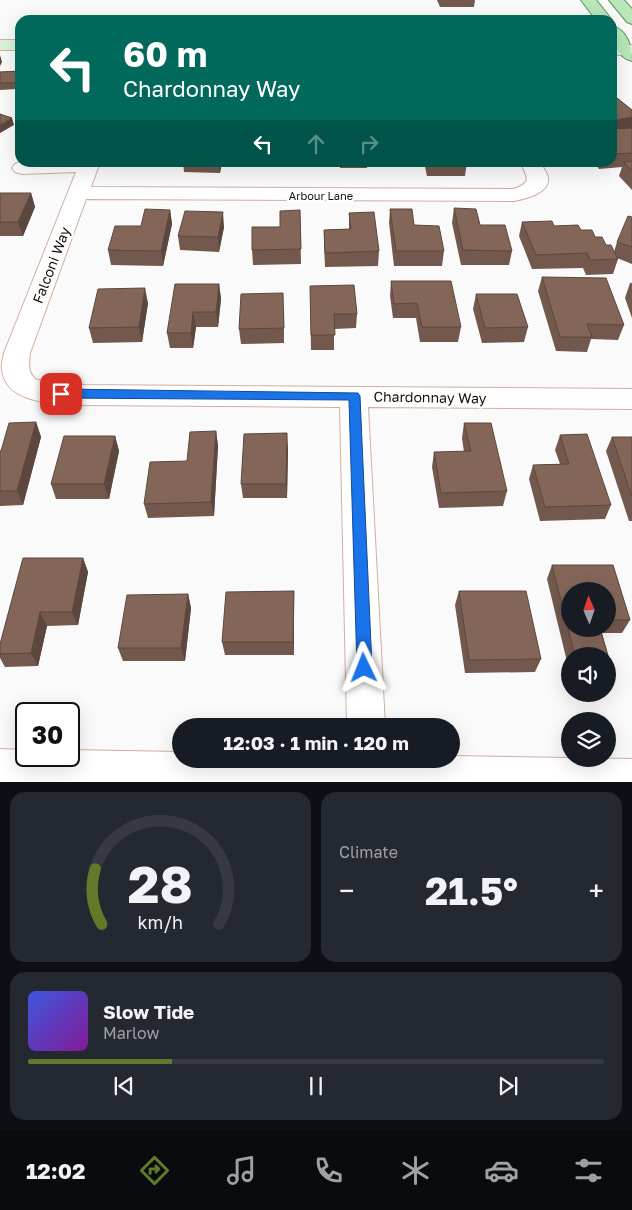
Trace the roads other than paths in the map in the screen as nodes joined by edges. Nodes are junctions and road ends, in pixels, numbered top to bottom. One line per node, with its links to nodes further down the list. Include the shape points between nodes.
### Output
1 (588, 0): 3 (main road)
2 (616, 0): 4 (main road)
3 (600, 15)
4 (632, 19)
5 (617, 39): 8 (main road)
6 (0, 45): 7 (street)
7 (15, 45)
8 (626, 51)
9 (39, 167): 12 (street)
10 (89, 167): 13 (street, Falconi Way)
11 (533, 167): 13 (street, Arbour Lane, via 538,177 537,183 528,191 514,195)
12 (22, 168)
13 (78, 193): 14 (street, Falconi Way)
14 (8, 370): 15 (street, Chardonnay Way, via 29,388 76,395)
15 (354, 396): 16 (street, Chardonnay Way); 17 (street)
16 (632, 399)
17 (366, 718)
18 (0, 769): 19 (street)
19 (368, 772): 20 (street)
20 (632, 779)

